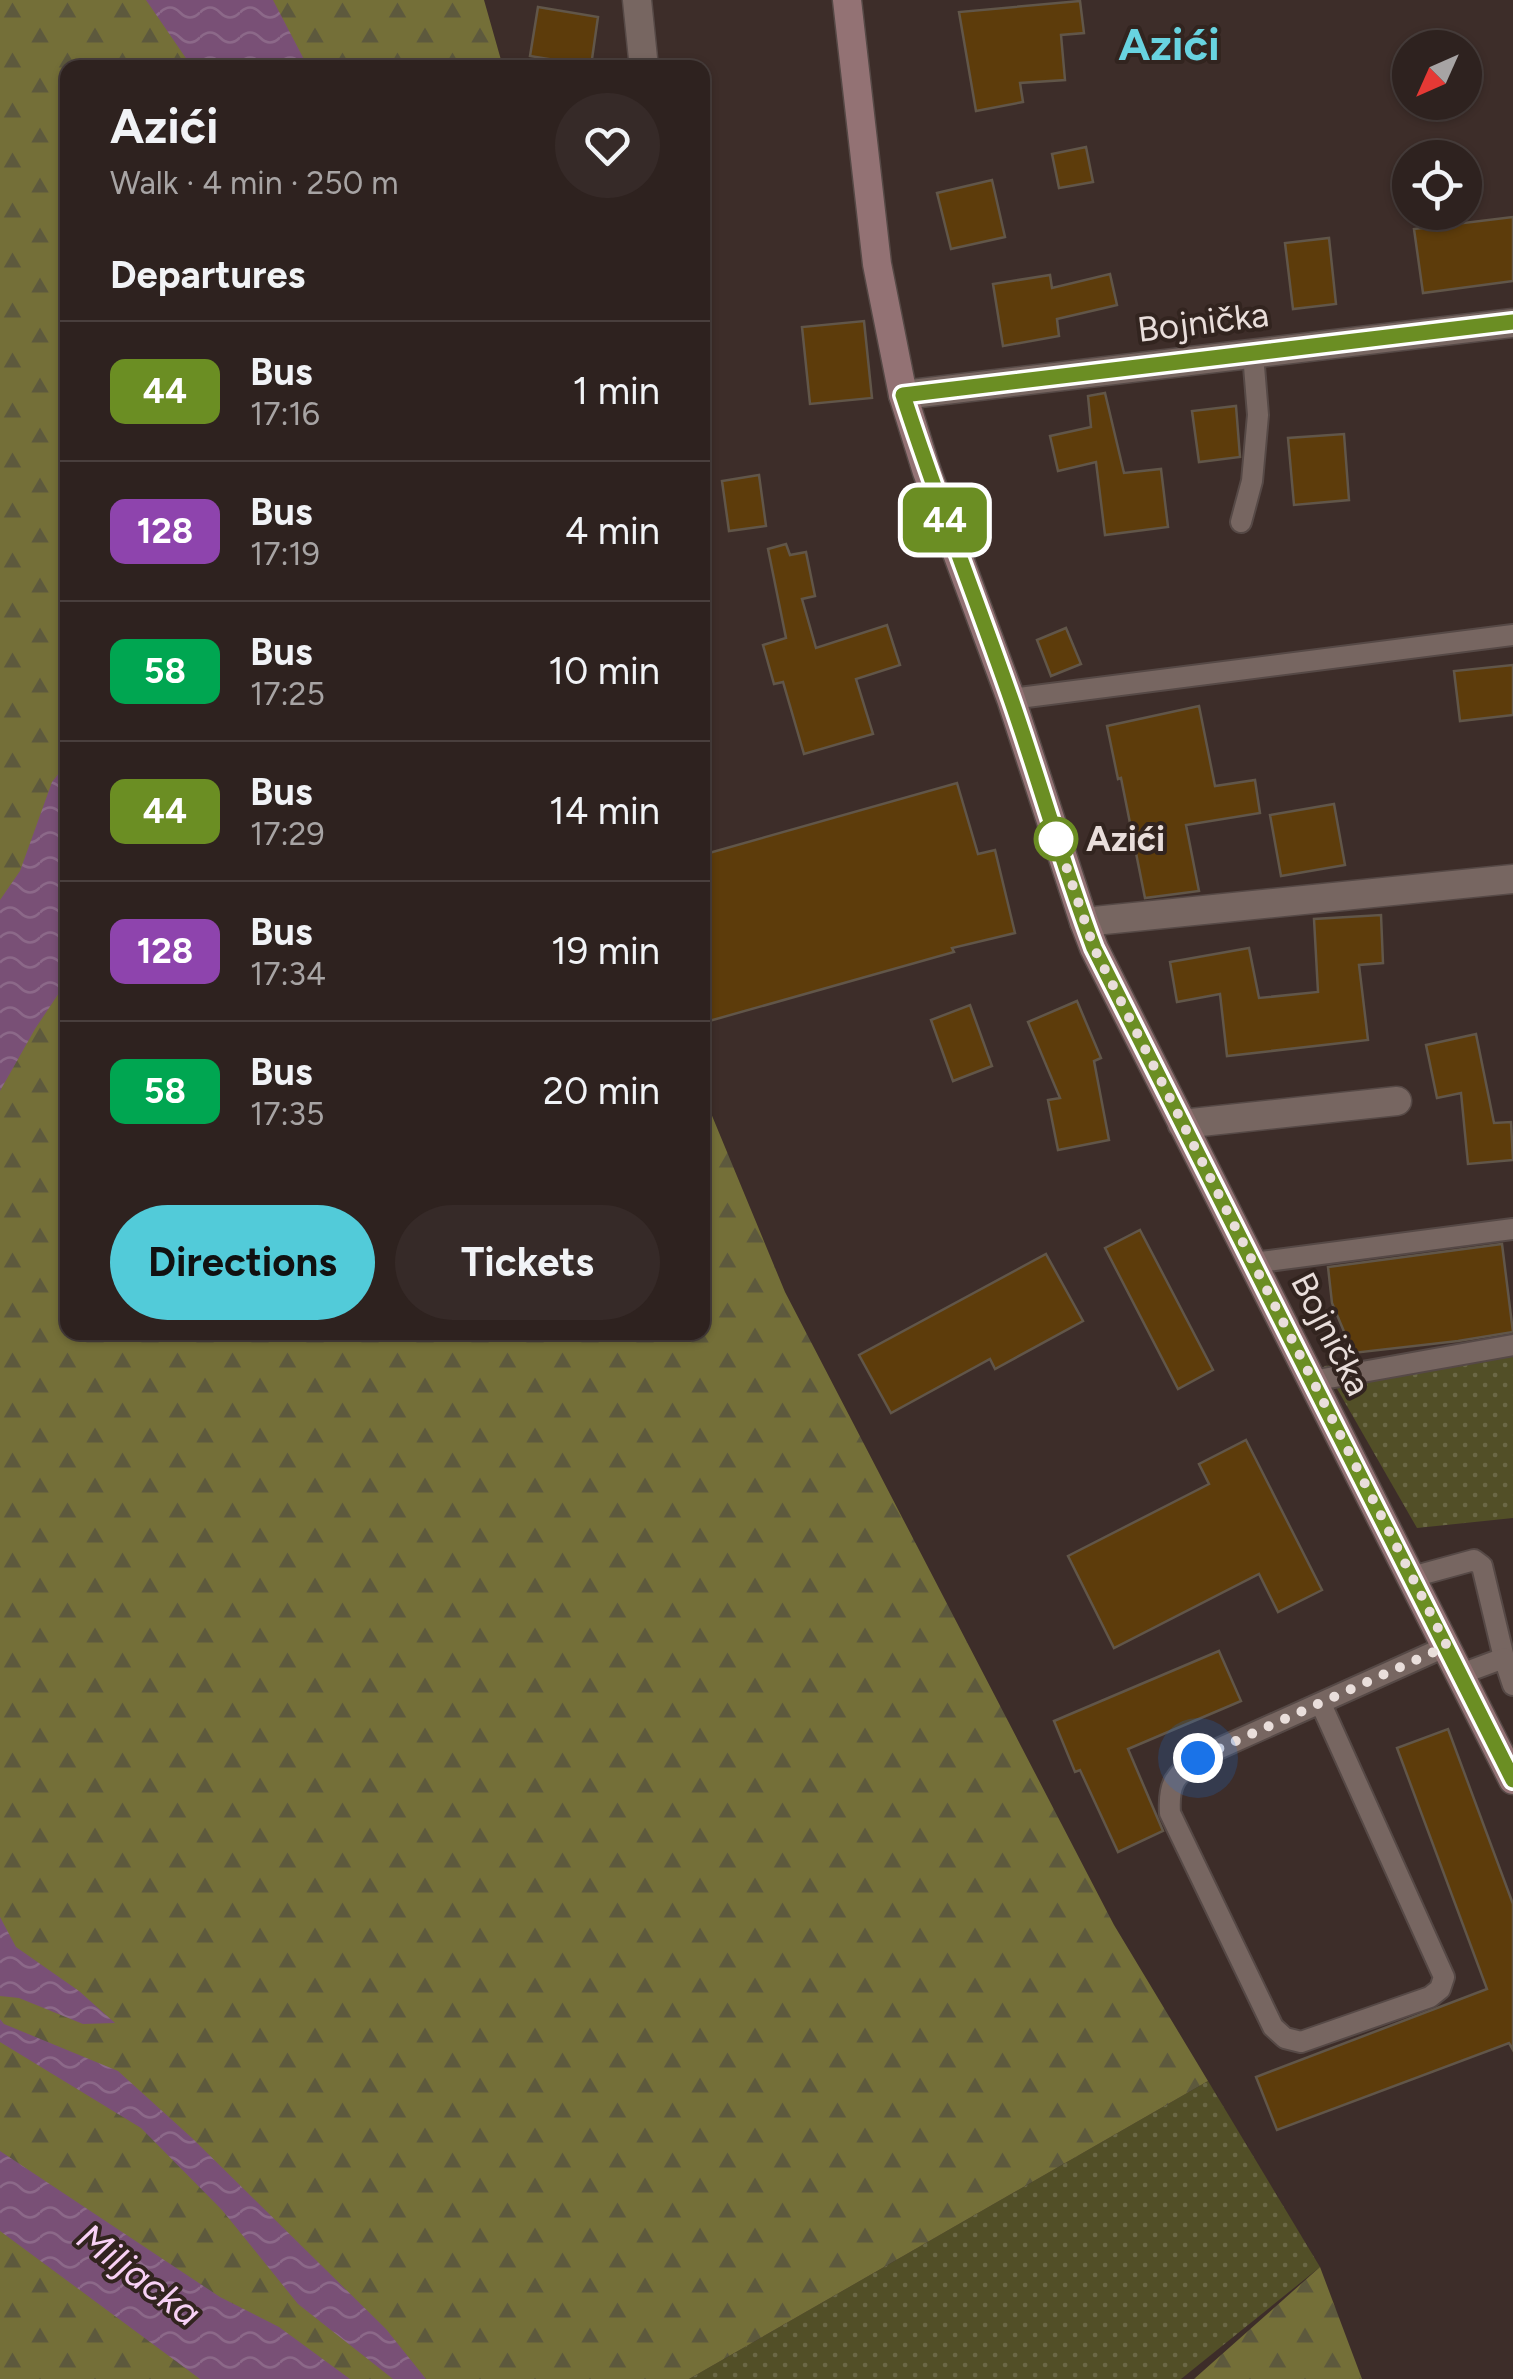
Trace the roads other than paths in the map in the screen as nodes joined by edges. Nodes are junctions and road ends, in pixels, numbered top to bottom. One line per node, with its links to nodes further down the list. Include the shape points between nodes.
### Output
1 (637, 0): 3 (street)
2 (848, 0): 6 (main road, Bojnička, via 877,264)
3 (643, 60)
4 (1513, 322): 5 (street, Bojnička)
5 (1253, 354): 6 (street, Bojnička); 7 (lane, via 1258,414)
6 (903, 395): 9 (main road, Bojnička)
7 (1242, 522)
8 (1513, 635): 9 (lane)
9 (1011, 699): 11 (main road, Bojnička)
10 (1513, 878): 11 (street)
11 (1084, 922): 13 (main road, Bojnička)
12 (1397, 1101): 13 (street)
13 (1182, 1124): 15 (main road, Bojnička)
14 (1513, 1229): 15 (lane)
15 (1253, 1264): 17 (main road, Bojnička)
16 (1513, 1346): 17 (lane)
17 (1312, 1381): 18 (main road, Bojnička)
18 (1412, 1577): 19 (main road, Bojnička); 20 (lane, via 1479,1562)
19 (1447, 1646): 21 (main road, Bojnička); 23 (lane)
20 (1504, 1658): 21 (lane); 22 (lane)
21 (1460, 1674): 24 (main road, Bojnička)
22 (1513, 1685)
23 (1321, 1704): 23 (lane, via 1198,1758 1172,1782 1169,1798 1170,1813 1273,2027 1301,2042 1430,1997 1444,1977)
24 (1513, 1780)

